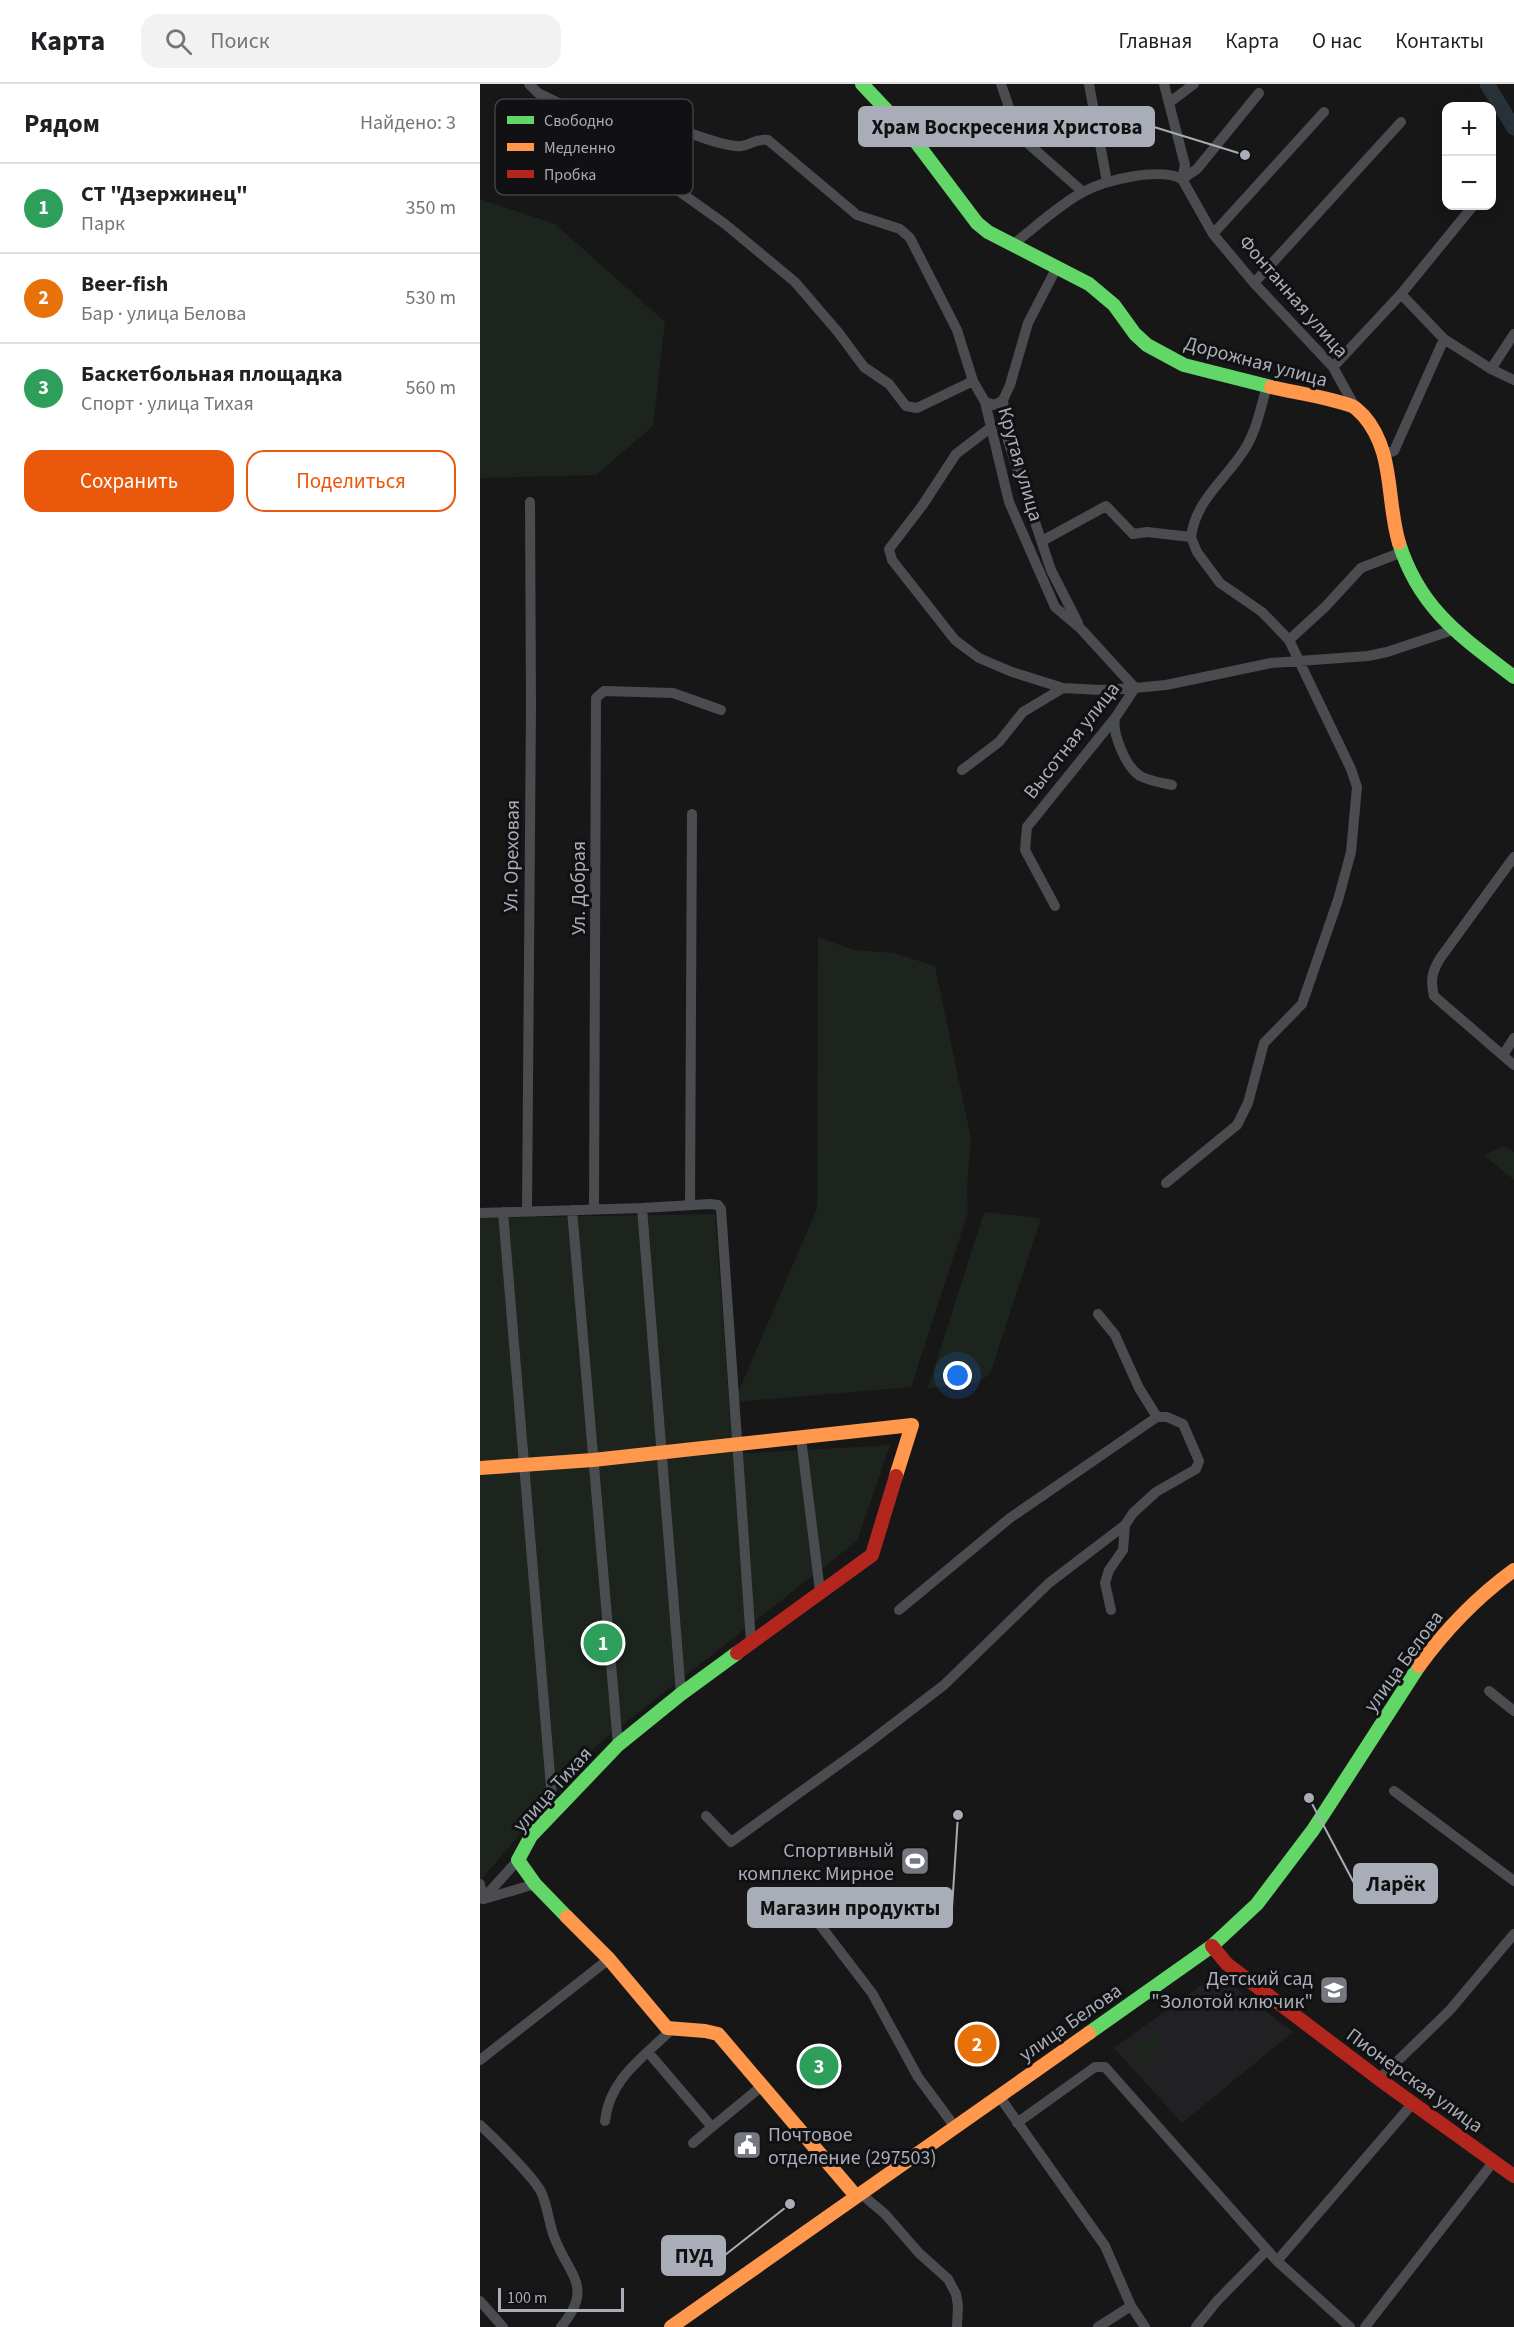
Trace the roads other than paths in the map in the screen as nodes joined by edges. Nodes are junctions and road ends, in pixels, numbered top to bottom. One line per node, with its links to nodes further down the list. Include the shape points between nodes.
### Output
1 (529, 84): 8 (street)
2 (862, 84): 19 (main road, Дорожная улица, via 913,138 977,223)
3 (1001, 84): 15 (street, via 1024,140)
4 (1089, 84): 14 (street)
5 (1164, 84): 9 (street)
6 (1194, 84): 9 (street)
7 (1259, 93): 13 (street, via 1197,169)
8 (550, 99)
9 (1170, 102): 13 (street, via 1185,165)
10 (1324, 112): 18 (street)
11 (1401, 122): 21 (street)
12 (693, 133): 28 (street, Крутая улица, via 728,145 741,146 758,138 768,140 857,215 900,229 910,238 957,330)
13 (1182, 179): 14 (street, via 1162,174); 18 (street, Фонтанная улица)
14 (1107, 182): 15 (street)
15 (1083, 192): 19 (street)
16 (684, 195): 28 (street, via 795,282 864,367 889,384 906,406 917,408)
17 (1470, 210): 22 (street)
18 (1213, 234): 21 (street, Фонтанная улица)
19 (1012, 245): 20 (main road, Дорожная улица)
20 (1056, 269): 29 (main road, Дорожная улица, via 1103,295 1135,334 1167,357 1201,370); 30 (street, via 1028,323)
21 (1254, 283): 25 (street, Фонтанная улица)
22 (1401, 294): 24 (street); 25 (street)
23 (1514, 334): 26 (street)
24 (1444, 339): 26 (street); 35 (street, via 1394,451)
25 (1333, 367): 32 (street, Фонтанная улица)
26 (1491, 369): 27 (street)
27 (1514, 380)
28 (973, 381): 31 (street, Крутая улица)
29 (1267, 386): 32 (main road, Дорожная улица); 38 (street, via 1246,447 1215,485 1195,521)
30 (1003, 400): 31 (street, via 995,405); 34 (street)
31 (985, 402): 33 (street, Крутая улица)
32 (1354, 406): 35 (main road, Фонтанная улица, via 1369,419)
33 (990, 428): 36 (street, Крутая улица); 46 (street, Высотная улица, via 956,454 889,549 890,555 955,640 979,658)
34 (1008, 441): 36 (street); 39 (street)
35 (1385, 453): 40 (main road, Фонтанная улица)
36 (1003, 473): 41 (street, Крутая улица, via 1009,502 1055,607)
37 (530, 502): 63 (street, Ул. Ореховая)
38 (1191, 537): 39 (street, via 1133,534 1106,506); 43 (street, via 1220,583 1262,612)
39 (1042, 542): 41 (street, via 1051,570)
40 (1402, 552): 42 (main road, Фонтанная улица, via 1422,591); 43 (street, via 1361,568)
41 (1081, 629): 47 (street, Крутая улица)
42 (1453, 630): 44 (street, via 1368,656); 45 (main road, Фонтанная улица)
43 (1288, 639): 44 (street)
44 (1298, 661): 47 (street, via 1271,663 1166,686); 58 (street, via 1357,787 1351,852 1302,1004 1264,1042 1248,1103 1240,1118)
45 (1514, 677)
46 (1063, 688): 47 (street, Высотная улица); 50 (street, via 1023,712 999,742)
47 (1135, 688): 49 (street, Высотная улица)
48 (721, 710): 61 (street, Ул. Добрая, via 673,693 604,691 596,698)
49 (1115, 718): 51 (street, via 1116,738 1130,765 1140,776); 54 (street, Высотная улица, via 1027,826 1025,850)
50 (962, 770)
51 (1172, 785)
52 (692, 814): 59 (street)
53 (1514, 857): 56 (street, via 1441,957 1430,983 1434,996)
54 (1056, 906)
55 (1514, 1038): 56 (street)
56 (1503, 1055): 57 (street)
57 (1514, 1065)
58 (1166, 1183)
59 (690, 1204): 60 (street); 69 (street, via 715,1203 723,1213)
60 (642, 1208): 61 (street); 70 (street)
61 (594, 1209): 62 (street)
62 (572, 1210): 63 (street); 71 (street)
63 (527, 1211): 64 (street)
64 (503, 1212): 65 (street); 72 (street)
65 (480, 1213)
66 (1098, 1314): 67 (street, via 1115,1335)
67 (1157, 1417): 74 (street, via 1183,1424 1199,1464 1156,1492); 77 (street, via 1010,1518)
68 (801, 1438): 69 (main road); 76 (street); 76 (main road, улица Тихая, via 912,1425 872,1555)
69 (736, 1446): 70 (main road); 79 (street)
70 (663, 1453): 71 (main road); 81 (street)
71 (593, 1460): 72 (main road); 83 (street)
72 (523, 1466): 73 (main road); 85 (street)
73 (480, 1468)
74 (1125, 1525): 78 (street, via 1123,1550 1105,1583); 86 (street, via 1049,1582 944,1685 731,1842)
75 (1514, 1570): 94 (main road, улица Белова, via 1463,1612 1429,1654 1270,1890)
76 (820, 1591): 79 (main road, улица Тихая)
77 (900, 1610)
78 (1111, 1610)
79 (751, 1642): 81 (main road, улица Тихая)
80 (1489, 1691): 82 (street)
81 (681, 1694): 83 (main road, улица Тихая)
82 (1514, 1711)
83 (618, 1745): 85 (main road, улица Тихая)
84 (1394, 1791): 88 (street)
85 (553, 1811): 87 (main road, улица Тихая, via 531,1836)
86 (706, 1816)
87 (518, 1860): 90 (main road, улица Тихая); 91 (street)
88 (1514, 1881)
89 (480, 1884): 91 (street)
90 (536, 1884): 91 (street); 95 (main road, улица Тихая)
91 (482, 1900)
92 (807, 1908): 107 (street, via 873,1993 918,2077)
93 (1514, 1934): 99 (street, via 1449,2010)
94 (1212, 1946): 99 (main road, Пионерская улица, via 1227,1964); 101 (main road, улица Белова)
95 (609, 1959): 96 (main road, улица Тихая); 98 (street)
96 (672, 2029): 97 (street); 100 (main road, via 718,2034)
97 (648, 2052): 103 (street, via 619,2080); 106 (street)
98 (480, 2060)
99 (1379, 2079): 102 (main road, Пионерская улица)
100 (763, 2085): 106 (street); 111 (main road)
101 (999, 2096): 104 (street); 107 (main road, улица Белова)
102 (1413, 2103): 109 (main road, Пионерская улица); 113 (street)
103 (605, 2121)
104 (1017, 2123): 112 (street, via 1095,2067 1105,2067); 115 (street, via 1105,2246)
105 (480, 2125): 117 (street, via 542,2193 555,2239 578,2283 577,2301)
106 (712, 2127): 108 (street)
107 (955, 2127): 111 (main road, улица Белова)
108 (693, 2143)
109 (1494, 2162): 110 (main road, Пионерская улица); 124 (street)
110 (1514, 2176)
111 (858, 2194): 118 (main road, улица Белова); 119 (street, via 885,2214 948,2279 956,2294)
112 (1267, 2250): 113 (street); 122 (street)
113 (1278, 2261): 123 (street)
114 (480, 2301): 116 (street)
115 (1131, 2306): 120 (street); 121 (street)
116 (503, 2327)
117 (561, 2327)
118 (671, 2327)
119 (957, 2327)
120 (1098, 2327)
121 (1145, 2327)
122 (1196, 2327)
123 (1350, 2327)
124 (1365, 2327)

